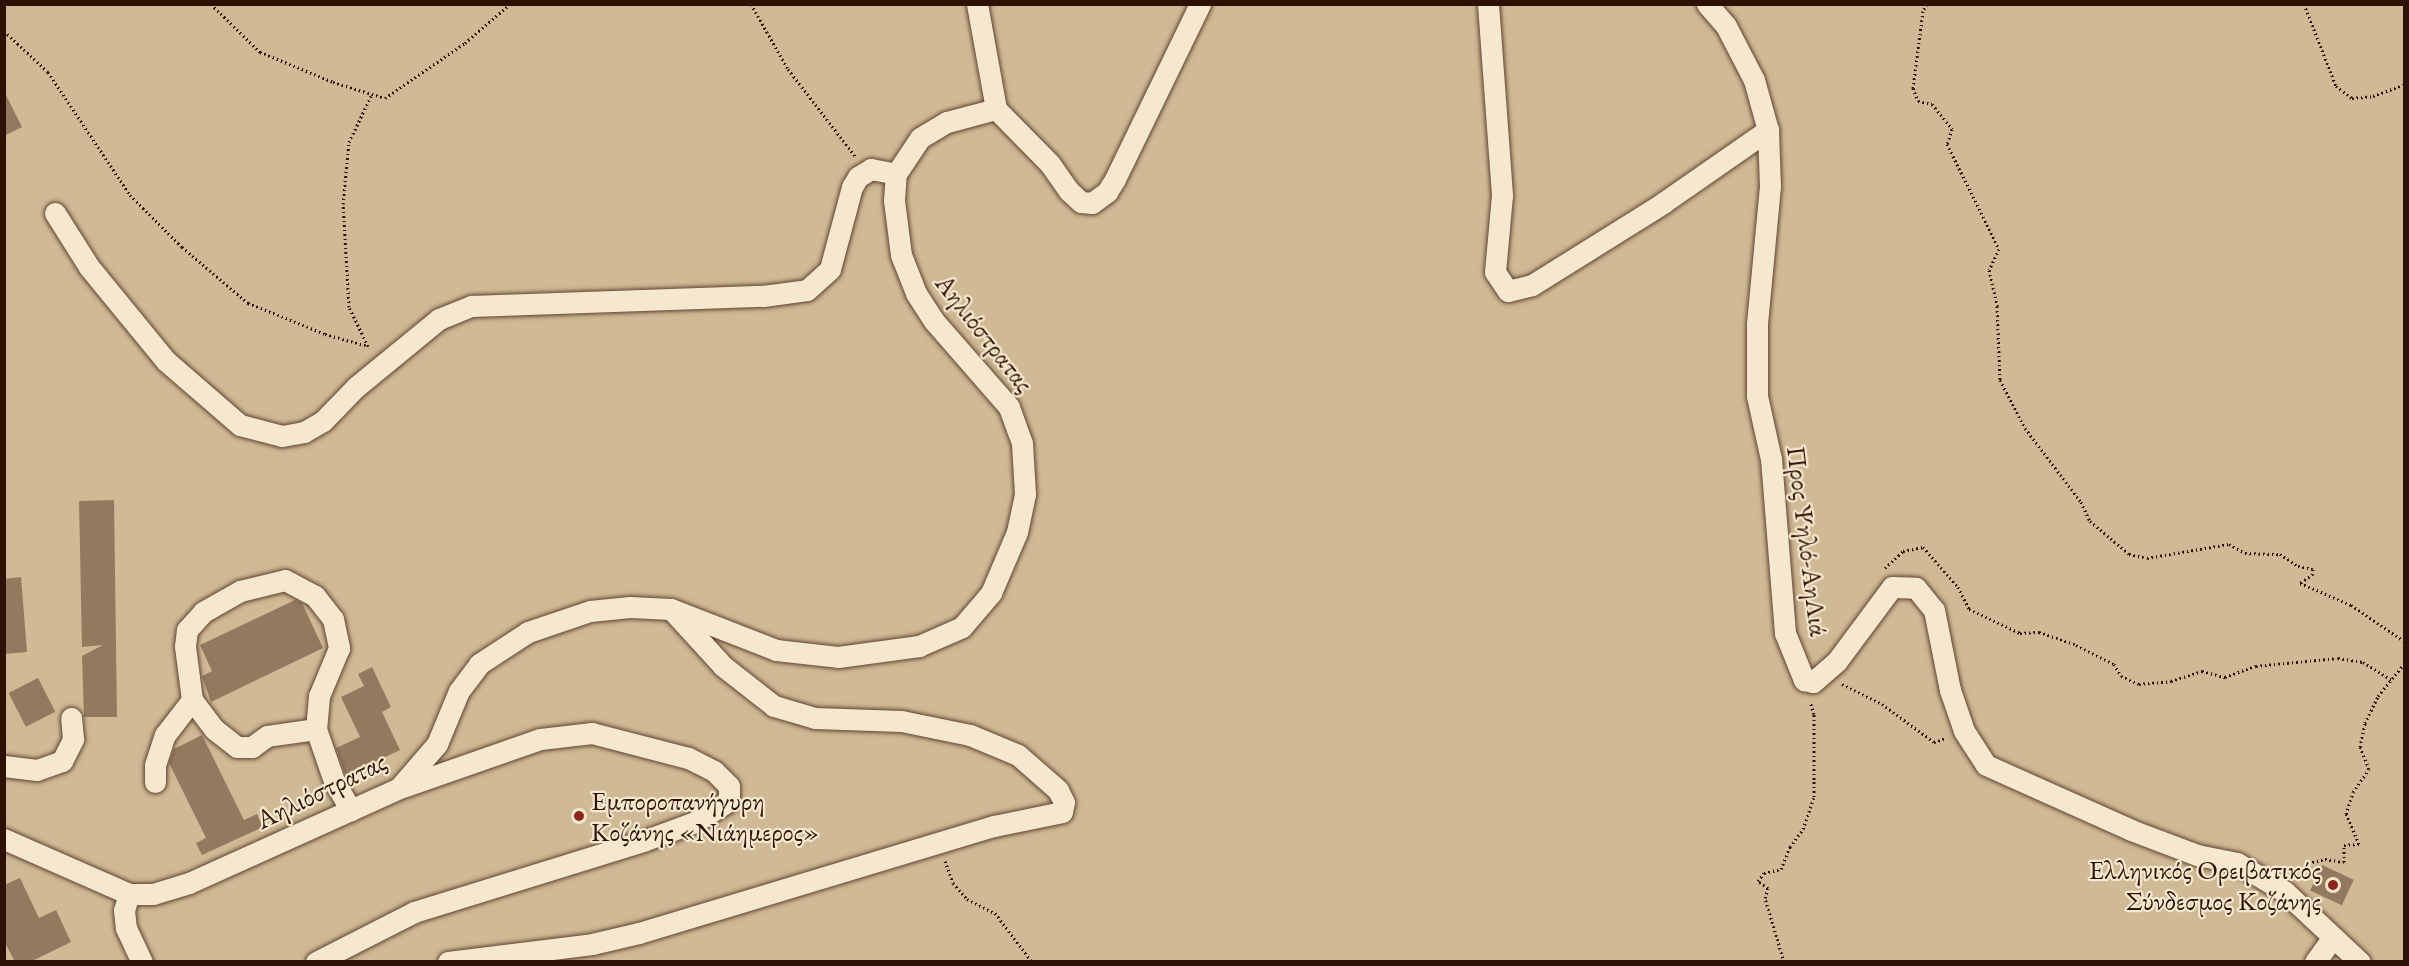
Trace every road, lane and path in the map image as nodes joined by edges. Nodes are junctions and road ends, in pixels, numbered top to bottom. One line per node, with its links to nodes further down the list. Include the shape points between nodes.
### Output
1 (211, 4): 12 (path, via 260,52)
2 (510, 4): 12 (path, via 465,43 385,98)
3 (751, 4): 15 (path, via 788,69)
4 (977, 4): 13 (street)
5 (1200, 4): 13 (street, via 1115,179 1107,192 1092,202 1081,202)
6 (1488, 4): 14 (street, via 1502,195 1495,272 1508,291 1532,285 1663,203)
7 (1707, 4): 14 (street, Προς Ψηλό-ΑηΛιά, via 1726,26 1754,80)
8 (1927, 4): 20 (path, via 1913,88 1918,101 1932,104 1952,129 1947,144 1999,249 1989,270 1997,306 2000,380 2025,428 2081,502 2090,521 2129,554 2147,558 2229,544 2245,554 2280,555 2298,566 2313,569 2313,574 2300,583 2351,605)
9 (2304, 4): 11 (path, via 2336,86 2352,98)
10 (4, 31): 12 (path, via 48,72 130,195 182,247 248,303 325,334 368,346 349,307 344,204 349,142)
11 (2404, 86)
12 (372, 94)
13 (996, 109): 16 (street, Αηλιόστρατας, via 931,130 912,146)
14 (1768, 129): 23 (street, Προς Ψηλό-ΑηΛιά, via 1770,186 1757,324 1757,396 1771,459 1785,633)
15 (867, 171): 16 (street); 17 (street, via 852,187 830,269 807,290 763,297 471,306 439,319 356,387 323,421 304,432 282,436 240,425 166,361 89,267)
16 (896, 174): 19 (street, Αηλιόστρατας, via 896,230 916,293 934,321 996,391 1018,426 1025,494 1004,570 978,611 962,627 919,646 867,655 818,656 776,650)
17 (56, 213)
18 (1892, 587): 22 (path, via 1883,570 1903,551 1923,547 1958,587 1969,609 2020,633 2038,632 2076,645 2114,664 2121,676 2139,684 2171,681 2202,671 2225,677 2256,666 2338,658 2363,662); 23 (street, Προς Ψηλό-ΑηΛιά, via 1837,661); 29 (street, via 1916,588 1934,610 1950,690)
19 (671, 609): 32 (street, Αηλιόστρατας, via 630,607 590,611 546,625 501,649 467,678 437,744); 35 (street, via 723,666 774,706 815,718 901,721 970,735 1018,755 1058,790 1064,802 1062,812 1054,815 1008,822)
20 (2404, 641)
21 (2404, 664): 22 (path)
22 (2392, 680): 36 (path, via 2364,723 2360,747 2369,769 2353,792 2346,814 2359,844 2344,845 2344,862 2325,859 2308,863)
23 (1809, 681): 26 (path, via 1811,696); 43 (path, via 1814,714 1814,797 1803,829 1781,869 1764,873 1758,881 1768,888 1765,898)
24 (1836, 689): 29 (path, via 1844,683 1934,742)
25 (192, 699): 28 (street, via 214,729 237,747 252,747 283,731); 28 (street, via 185,646 187,630 203,612 240,591 285,580 315,596 333,619 339,648 319,696); 31 (street, via 165,735 158,752)
26 (1818, 702)
27 (71, 717): 30 (street, via 73,739 62,760 37,770)
28 (316, 729): 33 (street, via 334,781)
29 (1964, 731): 38 (street, via 1986,765 2131,830 2197,855 2237,864 2284,891)
30 (4, 766)
31 (155, 782)
32 (399, 788): 33 (street, Αηλιόστρατας); 39 (street, via 540,740 592,733 688,758 714,771 729,786 729,801 695,822 664,833 414,912)
33 (351, 811): 37 (street, Αηλιόστρατας, via 189,883 153,894)
34 (4, 839): 37 (street, Αηλιόστρατας)
35 (939, 842): 41 (street, via 639,933 592,944); 42 (path, via 952,883 967,899 995,913)
36 (2303, 871)
37 (129, 894): 40 (street, via 124,910 126,928)
38 (2332, 939): 44 (street); 45 (street)
39 (314, 961)
40 (142, 962)
41 (448, 962)
42 (1032, 962)
43 (1784, 962)
44 (2315, 962)
45 (2360, 962)

